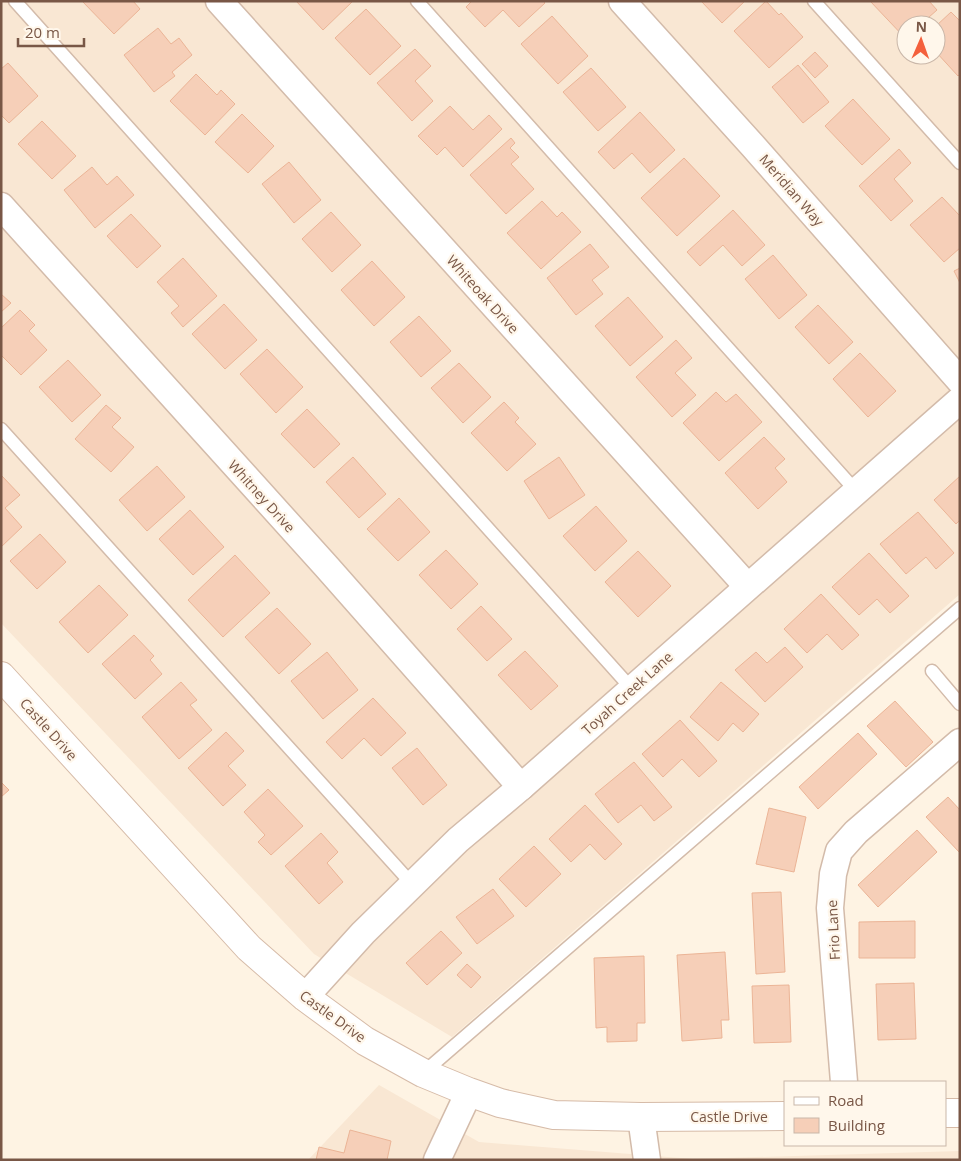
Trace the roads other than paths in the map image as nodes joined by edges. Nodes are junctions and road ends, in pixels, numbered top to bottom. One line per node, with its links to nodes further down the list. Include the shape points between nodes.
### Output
1 (15, 1): 16 (lane)
2 (219, 1): 12 (street, Whiteoak Drive)
3 (417, 1): 11 (lane)
4 (622, 1): 8 (street, Meridian Way)
5 (814, 1): 6 (lane)
6 (960, 163)
7 (1, 206): 19 (street, Whitney Drive)
8 (960, 380)
9 (960, 400): 11 (street, Toyah Creek Lane)
10 (1, 429): 20 (lane)
11 (856, 491): 12 (street, Toyah Creek Lane)
12 (747, 586): 16 (street, Toyah Creek Lane)
13 (960, 608): 22 (lane)
14 (932, 671): 17 (lane)
15 (1, 676): 21 (main road, Castle Drive, via 249,948)
16 (632, 689): 19 (street, Toyah Creek Lane)
17 (960, 704)
18 (960, 742): 23 (street, Frio Lane, via 856,832 839,851 830,908)
19 (521, 787): 20 (street, Toyah Creek Lane)
20 (412, 884): 21 (street, Toyah Creek Lane)
21 (305, 997): 22 (main road, Castle Drive, via 365,1041)
22 (423, 1073): 24 (main road, Castle Drive)
23 (844, 1081)
24 (469, 1092): 27 (main road, Castle Drive, via 500,1103 554,1115); 29 (street)
25 (946, 1113): 26 (main road)
26 (960, 1113)
27 (641, 1116): 28 (main road, Castle Drive); 30 (street)
28 (784, 1116)
29 (437, 1160)
30 (647, 1160)

